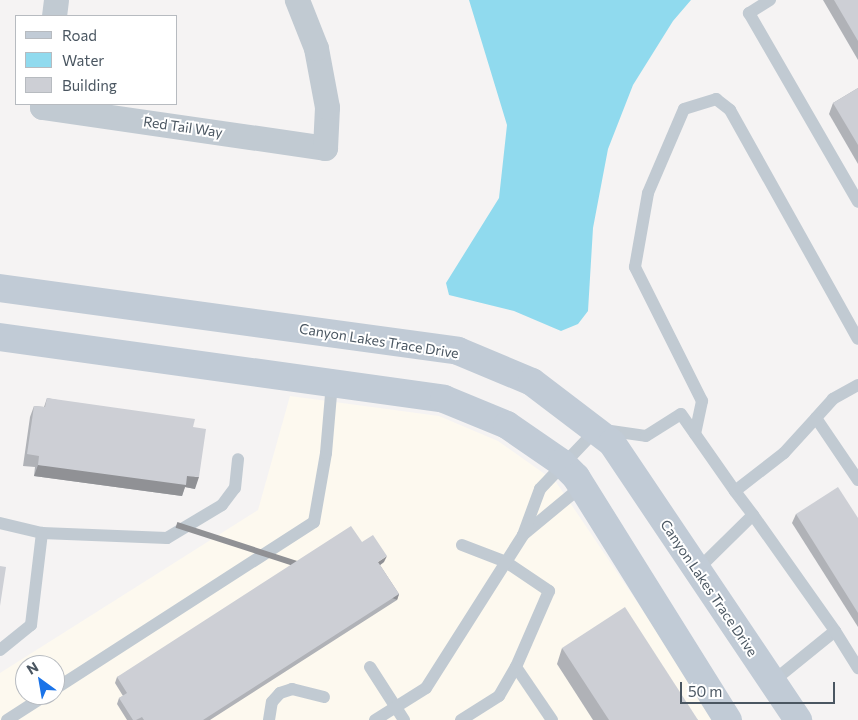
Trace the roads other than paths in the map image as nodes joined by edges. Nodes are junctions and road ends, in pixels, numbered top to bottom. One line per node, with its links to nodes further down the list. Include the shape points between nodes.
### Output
1 (56, 0): 4 (street)
2 (297, 0): 5 (street, Red Tail Way, via 317,58 326,107 325,148)
3 (770, 0): 6 (lane, via 748,13)
4 (54, 15)
5 (42, 105)
6 (858, 202)
7 (0, 288): 13 (street, Canyon Lakes Trace Drive, via 458,351 532,382)
8 (0, 337): 10 (street)
9 (858, 339): 14 (lane, via 730,110 716,99 684,109 648,193 634,267 702,401)
10 (332, 383): 16 (street, via 444,399 507,425); 33 (lane, via 326,453 314,522)
11 (858, 385): 12 (lane, via 833,399)
12 (816, 418): 17 (lane); 19 (lane, via 784,453)
13 (597, 429): 14 (lane, via 646,436 681,414); 16 (lane); 26 (street, Canyon Lakes Trace Drive, via 612,443)
14 (695, 434): 19 (lane)
15 (238, 459): 22 (lane, via 235,488 222,505 167,538)
16 (562, 463): 18 (street); 23 (lane, via 540,489)
17 (858, 480)
18 (582, 486): 23 (lane); 43 (street)
19 (735, 491): 20 (lane)
20 (754, 515): 26 (lane); 27 (lane)
21 (0, 523): 22 (lane)
22 (42, 533): 28 (lane, via 31,625)
23 (523, 535): 25 (lane)
24 (462, 545): 25 (lane)
25 (506, 562): 30 (lane, via 549,591); 36 (lane, via 426,688)
26 (697, 570): 32 (street, Canyon Lakes Trace Drive)
27 (835, 631): 31 (lane); 32 (lane)
28 (0, 650)
29 (370, 667): 36 (lane)
30 (516, 667): 41 (lane, via 499,696); 42 (lane)
31 (858, 668)
32 (772, 682): 44 (street, Canyon Lakes Trace Drive)
33 (65, 683)
34 (324, 697): 38 (lane, via 292,688 280,693 272,702)
35 (30, 705): 37 (lane)
36 (395, 707): 39 (lane); 40 (lane)
37 (7, 720)
38 (269, 720)
39 (375, 720)
40 (404, 720)
41 (461, 720)
42 (552, 720)
43 (728, 720)
44 (798, 720)

